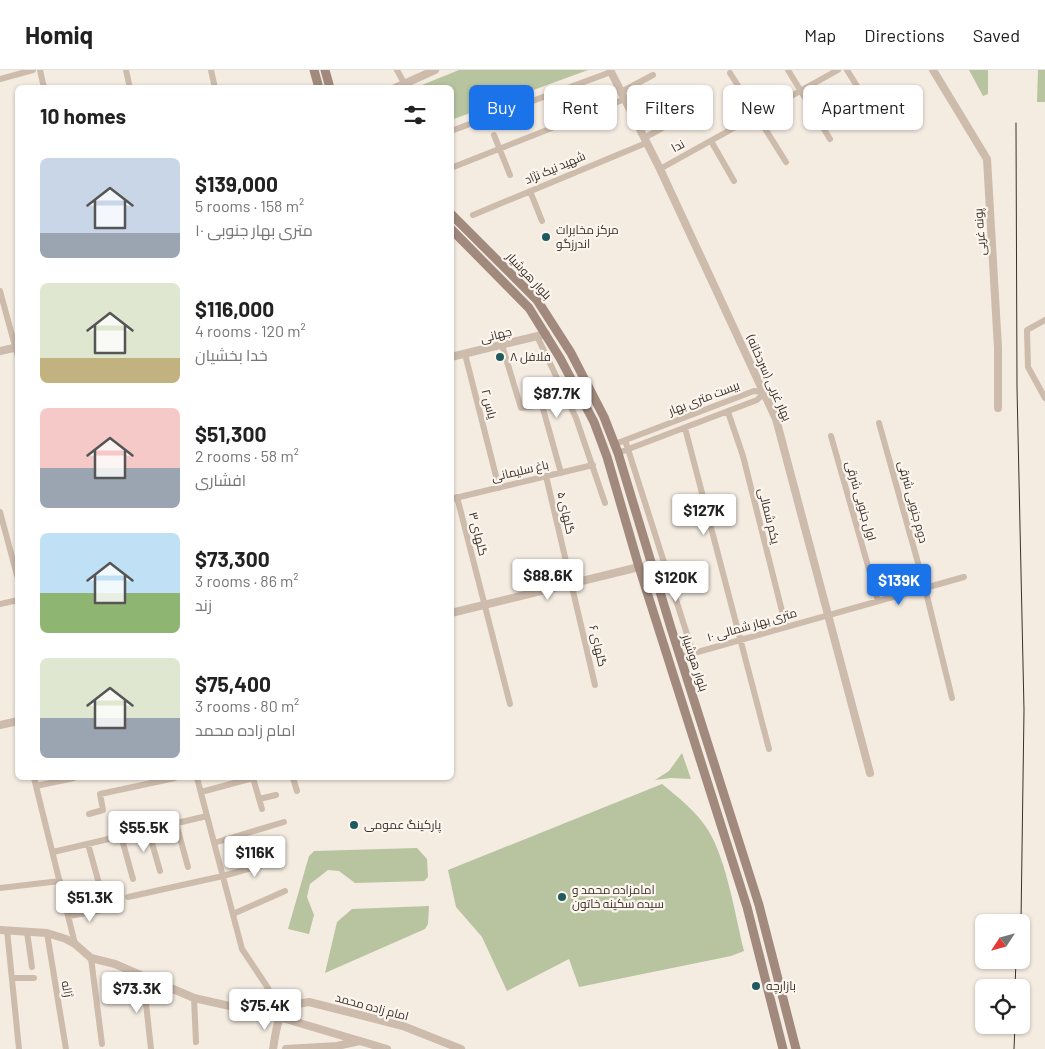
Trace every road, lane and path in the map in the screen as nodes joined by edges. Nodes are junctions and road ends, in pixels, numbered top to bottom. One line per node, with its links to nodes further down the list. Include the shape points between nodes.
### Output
1 (32, 70): 16 (street)
2 (40, 70): 18 (street)
3 (126, 70): 19 (street)
4 (211, 70): 20 (street)
5 (314, 70): 21 (main road)
6 (325, 70): 22 (main road)
7 (397, 70): 17 (street)
8 (435, 70): 17 (street)
9 (788, 70): 25 (street)
10 (838, 70): 25 (street, ندا)
11 (847, 70): 24 (street)
12 (933, 70): 64 (street, پونه غربی, via 987,159 998,348)
13 (610, 71): 26 (street, بهار غربی (سردخانه)); 29 (street)
14 (730, 73): 23 (street)
15 (653, 75): 26 (street)
16 (0, 79)
17 (404, 84)
18 (43, 85)
19 (129, 85)
20 (214, 85)
21 (318, 85)
22 (329, 85)
23 (738, 85)
24 (856, 85)
25 (800, 91): 27 (street, ندا); 35 (street)
26 (623, 95): 28 (street, بهار غربی (سردخانه)); 38 (street)
27 (793, 95)
28 (627, 103)
29 (454, 130)
30 (640, 130): 36 (street, بهار غربی (سردخانه))
31 (660, 130): 36 (street, شهید نیک نژاد)
32 (730, 130): 37 (street, ندا)
33 (766, 130): 39 (street)
34 (494, 135): 38 (street)
35 (830, 139)
36 (645, 140): 41 (street, بهار غربی (سردخانه)); 44 (street, شهید نیک نژاد)
37 (711, 141): 41 (street, ندا); 43 (street)
38 (500, 149): 40 (street); 42 (street)
39 (786, 162)
40 (454, 167)
41 (660, 170): 62 (street, بهار غربی (سردخانه))
42 (510, 175)
43 (734, 181)
44 (530, 191): 45 (street, شهید نیک نژاد); 47 (street)
45 (473, 215)
46 (454, 217): 48 (main road, بلوار هوشیار)
47 (542, 220)
48 (460, 223): 49 (main road, via 459,228); 51 (main road, بلوار هوشیار)
49 (454, 229)
50 (454, 232): 52 (main road, بلوار هوشیار)
51 (477, 239): 52 (main road); 72 (main road, بلوار هوشیار, via 537,300 558,331 590,388)
52 (468, 246): 55 (main road, بلوار هوشیار, via 529,308)
53 (0, 291): 56 (street)
54 (1045, 320): 63 (street, via 1027,330 1028,367)
55 (542, 335): 57 (street, جهانی); 65 (main road, بلوار هوشیار); 67 (street)
56 (15, 344)
57 (502, 345): 60 (street, جهانی); 75 (street, via 521,408 542,405)
58 (15, 347): 59 (street)
59 (0, 351)
60 (465, 354): 61 (street, جهانی); 77 (street, یاس ۲)
61 (454, 356)
62 (765, 392): 66 (street, بیست متری بهار, via 757,400); 71 (street, بیست متری بهار, via 754,391); 91 (street, بهار غربی (سردخانه), via 776,419)
63 (1045, 398)
64 (998, 408)
65 (589, 412): 67 (street); 81 (main road, بلوار هوشیار, via 607,457)
66 (728, 412): 69 (street, بیست متری بهار); 92 (street, یکم شمالی, via 743,456)
67 (576, 418): 74 (street)
68 (880, 423): 85 (street, دوم جنوبی شرقی)
69 (685, 428): 73 (street, بیست متری بهار); 93 (street)
70 (831, 436): 87 (street, اول جنوبی شرقی)
71 (625, 440): 72 (street, بیست متری بهار); 73 (street)
72 (617, 448): 73 (street, بیست متری بهار); 95 (main road, بلوار هوشیار)
73 (628, 449): 94 (street)
74 (593, 465): 75 (street, باغ سلیمانی); 79 (street)
75 (561, 473): 76 (street, باغ سلیمانی)
76 (546, 476): 77 (street, باغ سلیمانی); 84 (street, گلهای ۵)
77 (499, 488): 78 (street, باغ سلیمانی)
78 (454, 498): 89 (street, گلهای ۳)
79 (605, 502)
80 (0, 512): 82 (street)
81 (639, 567): 84 (street); 160 (main road, بلوار هوشیار, via 747,907)
82 (15, 568)
83 (964, 577): 85 (street, ۱۰ متری بهار شمالی)
84 (571, 584): 89 (street); 96 (street, گلهای ۶)
85 (925, 588): 87 (street, ۱۰ متری بهار شمالی); 97 (street, دوم جنوبی شرقی)
86 (15, 601): 88 (street)
87 (878, 601): 91 (street, ۱۰ متری بهار شمالی)
88 (0, 604)
89 (484, 606): 90 (street); 98 (street, گلهای ۳)
90 (454, 613)
91 (830, 615): 92 (street, ۱۰ متری بهار شمالی); 102 (street, بهار غربی (سردخانه))
92 (786, 627): 93 (street, ۱۰ متری بهار شمالی)
93 (741, 640): 94 (street, ۱۰ متری بهار شمالی); 101 (street)
94 (693, 653): 95 (street, ۱۰ متری بهار شمالی)
95 (680, 657): 161 (main road, بلوار هوشیار, via 759,904)
96 (595, 685)
97 (952, 698)
98 (510, 704)
99 (15, 721): 100 (street)
100 (0, 725)
101 (769, 749)
102 (870, 773)
103 (34, 780): 110 (street)
104 (64, 780): 110 (street)
105 (166, 780): 116 (street, via 100,794 103,810)
106 (198, 780): 112 (street)
107 (243, 780): 112 (street)
108 (251, 780): 114 (street)
109 (294, 780): 111 (street)
110 (36, 786): 124 (street)
111 (297, 791)
112 (201, 792): 117 (street)
113 (276, 795): 114 (street)
114 (259, 799): 115 (street)
115 (262, 809)
116 (89, 814)
117 (207, 816): 119 (street); 122 (street)
118 (284, 822): 122 (street)
119 (176, 823): 120 (street); 126 (street)
120 (148, 830): 121 (street); 127 (street)
121 (121, 836): 123 (street); 129 (street)
122 (214, 843): 128 (street)
123 (88, 844): 124 (street); 131 (street)
124 (53, 852): 130 (street)
125 (281, 860): 128 (street)
126 (188, 867)
127 (160, 871)
128 (223, 876): 134 (street); 136 (street)
129 (133, 879)
130 (60, 881): 132 (street); 137 (street)
131 (100, 887)
132 (0, 888)
133 (285, 891): 136 (street)
134 (128, 897)
135 (108, 909): 137 (street)
136 (233, 914): 148 (street, via 242,949 268,988)
137 (69, 916): 141 (street)
138 (4, 930): 139 (street); 145 (street)
139 (28, 932): 140 (street); 143 (street)
140 (47, 933): 141 (street); 154 (street, ژاله)
141 (76, 944): 142 (street)
142 (91, 958): 144 (street); 150 (street)
143 (32, 967)
144 (143, 976): 147 (street); 155 (street)
145 (12, 978): 146 (street); 153 (street)
146 (34, 978)
147 (194, 998): 148 (street); 149 (street)
148 (279, 1017): 151 (street); 156 (street); 159 (street, امام زاده محمد, via 289,1007 309,1002 403,1026)
149 (196, 1042)
150 (102, 1044)
151 (361, 1045): 152 (street); 158 (street)
152 (315, 1048): 157 (street)
153 (19, 1049)
154 (66, 1049)
155 (151, 1049)
156 (273, 1049)
157 (286, 1049)
158 (387, 1049)
159 (460, 1049)
160 (783, 1049)
161 (796, 1049)

